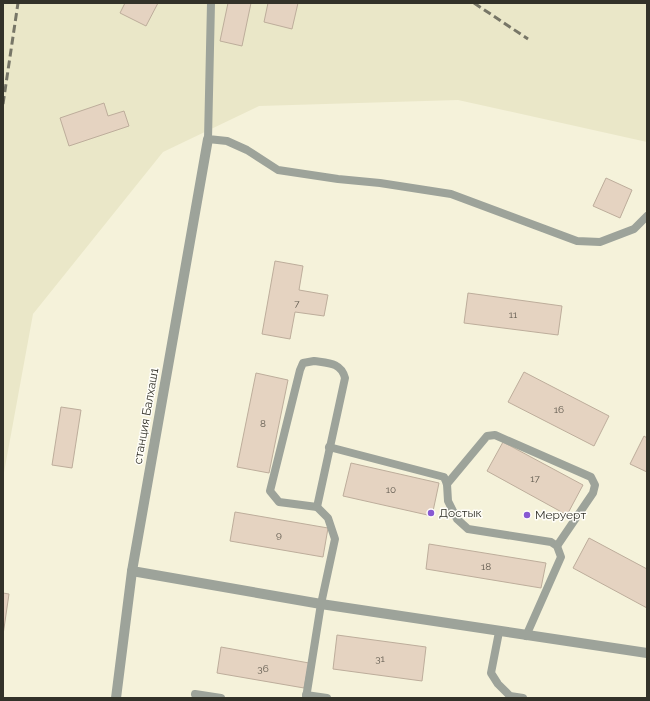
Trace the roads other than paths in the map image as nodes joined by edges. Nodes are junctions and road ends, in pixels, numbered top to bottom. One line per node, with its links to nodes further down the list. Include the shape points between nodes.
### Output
1 (211, 3): 2 (lane)
2 (208, 138): 3 (lane, via 227,141 247,150 278,170 451,194 577,241 600,242 634,229); 8 (street, станция Балхаш1)
3 (647, 216)
4 (330, 447): 5 (lane, via 444,477); 6 (lane); 6 (lane, via 344,378 343,370 338,366 314,360 303,363 300,370 270,491 278,502)
5 (447, 484): 7 (lane, via 448,501 457,519 468,529 551,542); 7 (lane, via 487,436 495,435 591,477 595,485 593,492)
6 (317, 507): 9 (lane, via 328,518 335,539)
7 (557, 546): 11 (lane, via 561,557)
8 (132, 571): 9 (street); 15 (street, станция Балхаш1)
9 (320, 604): 10 (street); 14 (lane)
10 (499, 632): 11 (street); 18 (lane, via 492,673 498,684 510,696)
11 (526, 636): 12 (street)
12 (647, 653)
13 (195, 694): 16 (lane)
14 (306, 696): 17 (lane)
15 (116, 698)
16 (221, 698)
17 (327, 698)
18 (523, 698)

